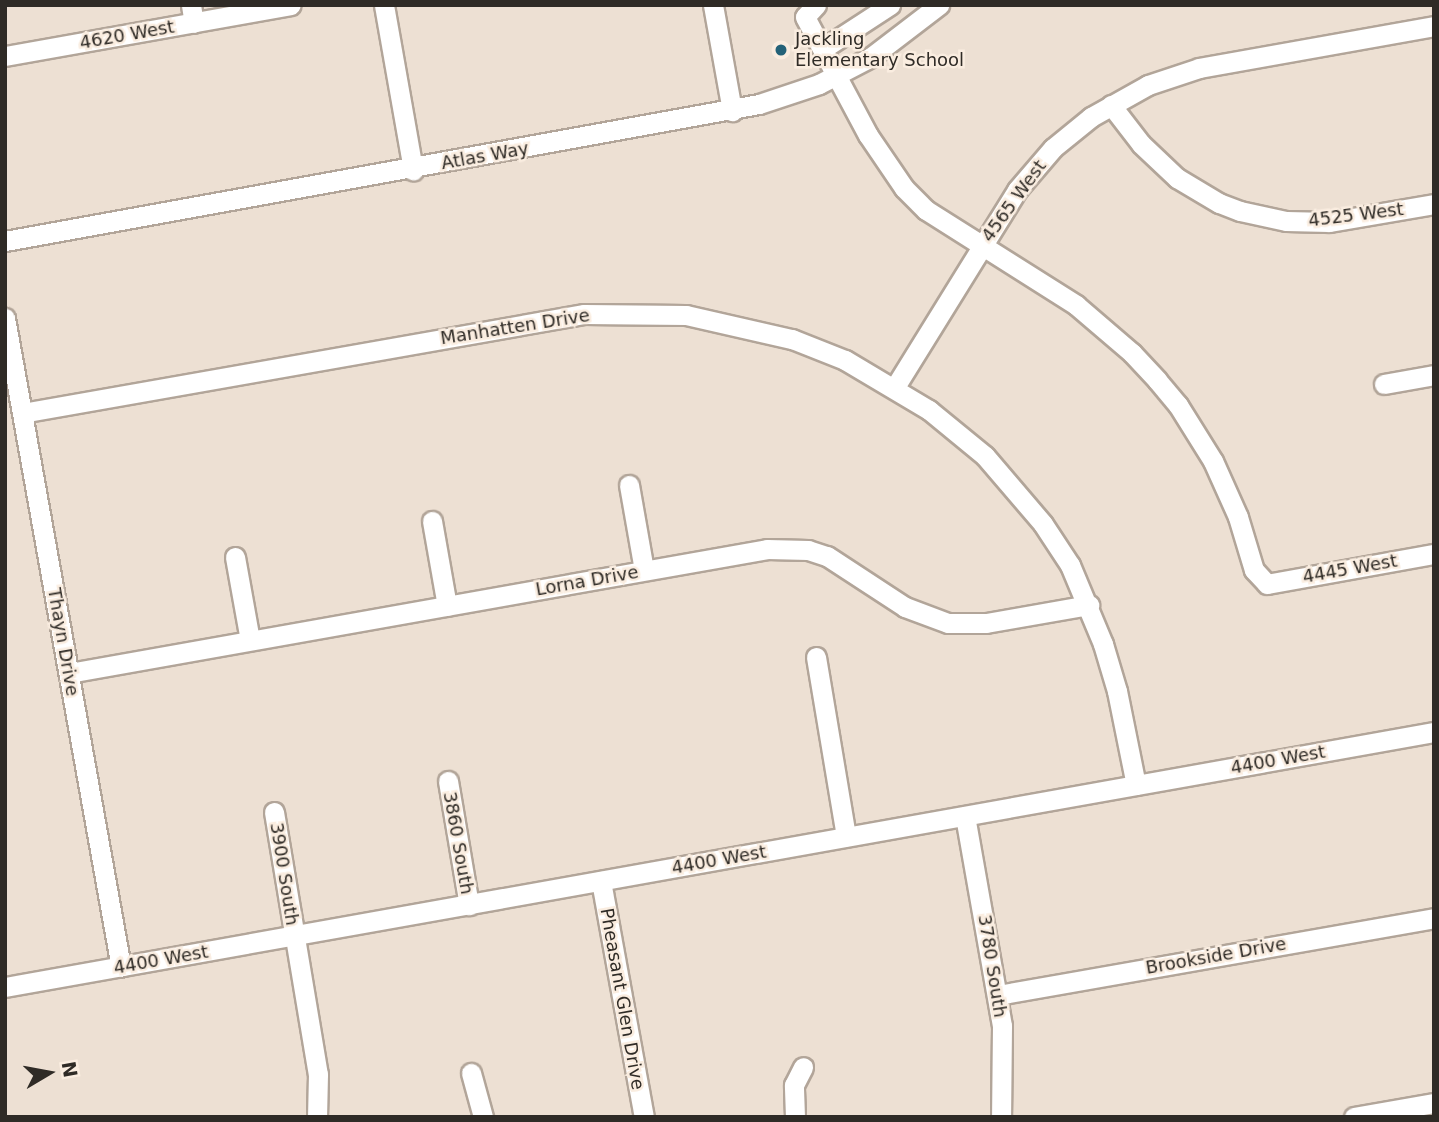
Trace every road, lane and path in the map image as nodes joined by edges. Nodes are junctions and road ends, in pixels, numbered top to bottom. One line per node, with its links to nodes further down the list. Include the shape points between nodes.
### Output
1 (290, 5): 7 (street, 4620 West)
2 (384, 5): 14 (street)
3 (713, 5): 13 (street)
4 (890, 5): 9 (street)
5 (939, 5): 11 (street, Atlas Way, via 890,44)
6 (811, 11): 9 (street)
7 (192, 14): 10 (street, 4620 West)
8 (1434, 26): 12 (street, 4565 West, via 1199,68 1147,85)
9 (824, 48): 11 (street)
10 (5, 57)
11 (836, 76): 13 (street, Atlas Way, via 780,99); 17 (street, via 904,188 926,210)
12 (1111, 105): 15 (street, 4525 West, via 1141,144 1177,178 1240,211 1286,221 1329,222); 17 (street, 4565 West, via 1070,132 1034,168)
13 (732, 111): 14 (street, Atlas Way)
14 (413, 170): 16 (street, Atlas Way)
15 (1434, 204)
16 (5, 241)
17 (981, 247): 21 (street, 4565 West); 25 (street, 4445 West, via 1076,305 1157,380 1213,461 1238,517 1254,570 1267,584)
18 (5, 318): 22 (street, Thayn Drive)
19 (1434, 376): 20 (street)
20 (1384, 384)
21 (895, 387): 22 (street, Manhatten Drive, via 792,339 737,325 686,315 584,314); 29 (street, Manhatten Drive, via 958,431 1008,481 1070,565)
22 (22, 413): 32 (street, Thayn Drive)
23 (629, 485): 27 (street)
24 (432, 521): 28 (street)
25 (1434, 554)
26 (235, 557): 30 (street)
27 (644, 570): 28 (street, Lorna Drive); 29 (street, Lorna Drive, via 786,547 827,556 905,607 948,623 986,623)
28 (447, 606): 30 (street, Lorna Drive)
29 (1088, 606): 35 (street, Manhatten Drive, via 1117,691)
30 (250, 640): 32 (street, Lorna Drive)
31 (816, 657): 38 (street)
32 (69, 673): 43 (street, Thayn Drive)
33 (1434, 732): 35 (street, 4400 West)
34 (448, 782): 40 (street, 3860 South)
35 (1136, 785): 37 (street, 4400 West)
36 (274, 812): 42 (street, 3900 South)
37 (965, 816): 38 (street, 4400 West); 45 (street, 3780 South)
38 (846, 837): 39 (street, 4400 West)
39 (601, 881): 40 (street, 4400 West); 51 (street, Pheasant Glen Drive)
40 (469, 905): 42 (street, 4400 West)
41 (1434, 918): 45 (street, Brookside Drive)
42 (294, 936): 43 (street, 4400 West); 49 (street, 3900 South, via 318,1074)
43 (121, 967): 44 (street, 4400 West)
44 (5, 987)
45 (998, 995): 53 (street, 3780 South, via 1003,1054)
46 (803, 1067): 52 (street, via 794,1085)
47 (471, 1073): 50 (street)
48 (1434, 1102): 54 (street)
49 (317, 1117)
50 (484, 1117)
51 (643, 1117)
52 (795, 1117)
53 (1001, 1117)
54 (1354, 1117)

